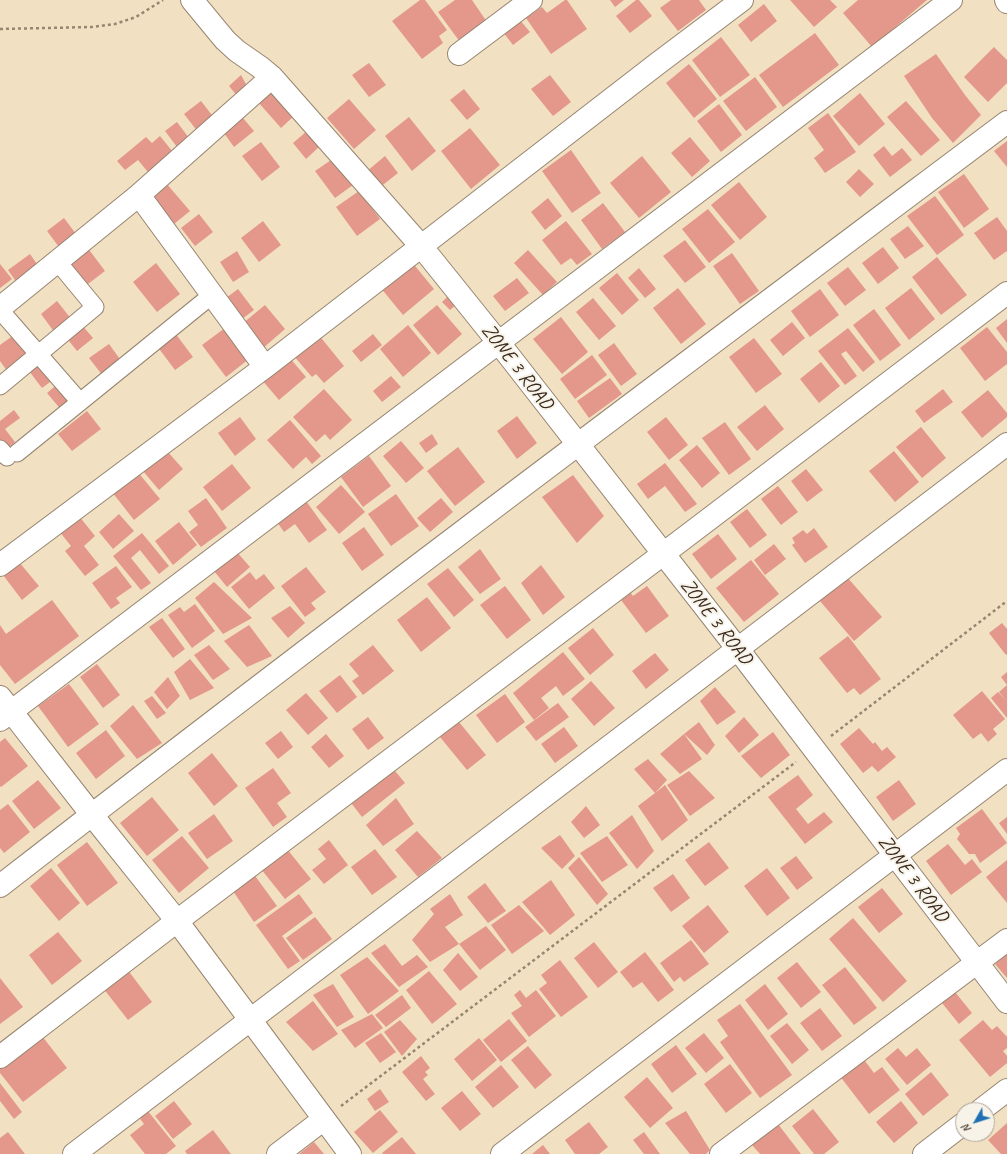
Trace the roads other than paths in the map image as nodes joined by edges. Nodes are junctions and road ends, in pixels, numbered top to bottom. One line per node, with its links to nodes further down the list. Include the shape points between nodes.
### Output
1 (192, 0): 6 (street, ZONE 3 ROAD, via 225,40)
2 (531, 0): 5 (street)
3 (742, 0): 9 (street)
4 (951, 0): 14 (street)
5 (459, 54)
6 (272, 77): 8 (street); 9 (street, ZONE 3 ROAD)
7 (1007, 122): 20 (street)
8 (139, 196): 10 (street); 12 (street)
9 (421, 246): 14 (street, ZONE 3 ROAD); 16 (street)
10 (57, 261): 13 (street); 15 (street, via 95,307)
11 (1007, 293): 22 (street)
12 (212, 295): 16 (street); 18 (street)
13 (0, 309): 15 (street)
14 (499, 343): 20 (street, ZONE 3 ROAD); 25 (street)
15 (38, 354): 17 (street); 18 (street)
16 (264, 367): 23 (street)
17 (0, 386)
18 (80, 402): 21 (street)
19 (1007, 444): 24 (street)
20 (577, 445): 22 (street, ZONE 3 ROAD); 27 (street)
21 (8, 453)
22 (663, 554): 24 (street, ZONE 3 ROAD); 30 (street)
23 (0, 564)
24 (737, 648): 28 (street, ZONE 3 ROAD); 34 (street)
25 (4, 710): 27 (street)
26 (1007, 770): 28 (street)
27 (92, 815): 29 (street); 30 (street)
28 (895, 855): 32 (street, ZONE 3 ROAD); 43 (street)
29 (0, 886)
30 (177, 921): 34 (street); 35 (street)
31 (1007, 940): 32 (street)
32 (977, 963): 33 (street, ZONE 3 ROAD); 44 (street)
33 (1007, 1002)
34 (250, 1020): 38 (street); 40 (street)
35 (0, 1057)
36 (1007, 1090): 37 (street)
37 (991, 1102)
38 (324, 1119): 41 (street); 42 (street)
39 (955, 1130): 45 (street)
40 (74, 1154)
41 (278, 1154)
42 (350, 1154)
43 (502, 1154)
44 (721, 1154)
45 (924, 1154)

